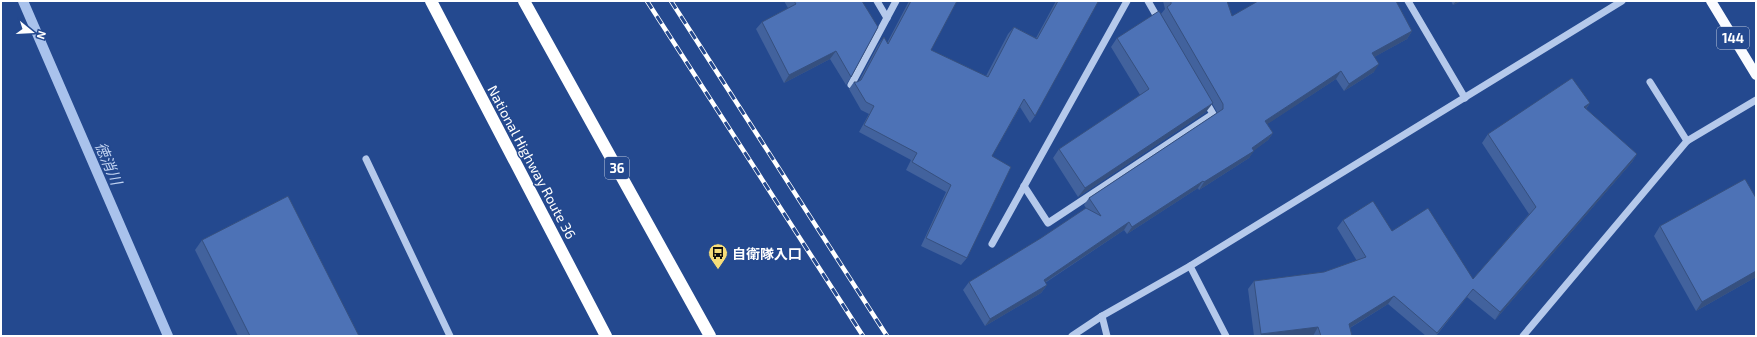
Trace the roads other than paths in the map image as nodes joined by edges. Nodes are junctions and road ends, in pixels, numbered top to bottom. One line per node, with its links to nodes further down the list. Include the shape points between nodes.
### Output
1 (432, 1): 25 (highway, National Highway Route 36)
2 (524, 1): 26 (highway, 36)
3 (877, 1): 10 (street)
4 (896, 1): 10 (street)
5 (1127, 1): 20 (street)
6 (1148, 1): 11 (street)
7 (1408, 1): 16 (street)
8 (1622, 1): 16 (street)
9 (1711, 1): 12 (main road, 144)
10 (887, 18): 14 (street)
11 (1163, 28)
12 (1756, 75)
13 (1650, 82): 18 (street)
14 (851, 85)
15 (1202, 94): 20 (street, via 1213,114 1048,222)
16 (1465, 98): 22 (street)
17 (1756, 100): 18 (street)
18 (1687, 141): 30 (street)
19 (366, 159): 24 (street)
20 (1024, 186): 21 (street)
21 (992, 244)
22 (1190, 266): 23 (street); 29 (street)
23 (1102, 316): 27 (street); 28 (street)
24 (450, 336)
25 (606, 336)
26 (710, 336)
27 (1072, 336)
28 (1107, 336)
29 (1226, 336)
30 (1523, 336)

